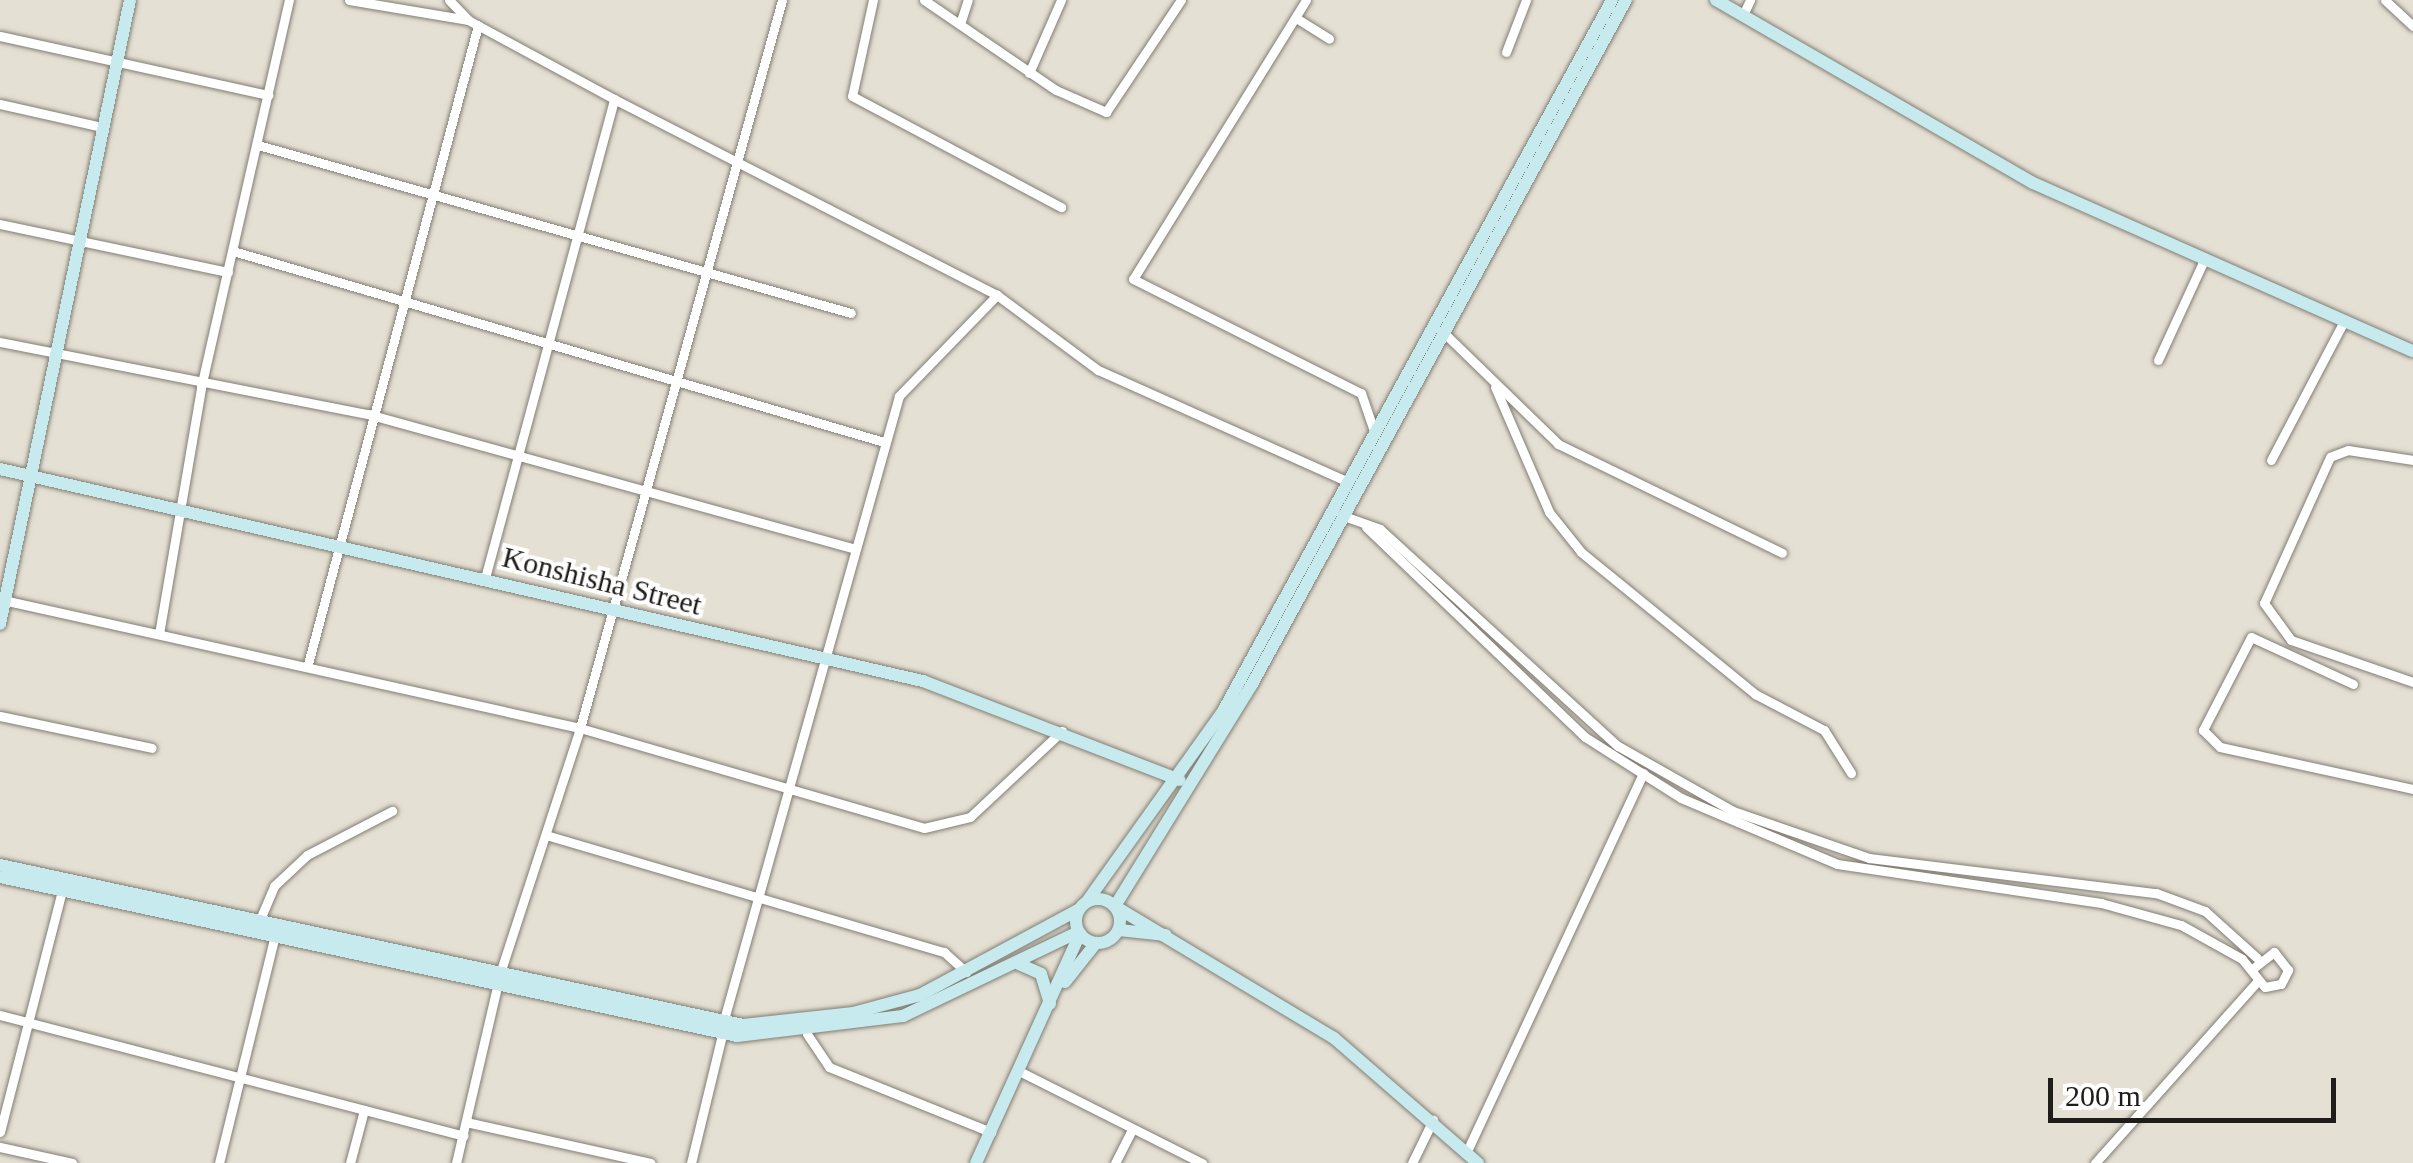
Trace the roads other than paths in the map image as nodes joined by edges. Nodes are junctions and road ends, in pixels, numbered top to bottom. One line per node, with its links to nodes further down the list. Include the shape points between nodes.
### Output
1 (130, 0): 26 (main road)
2 (289, 0): 28 (street)
3 (349, 0): 20 (street)
4 (449, 0): 20 (street)
5 (782, 0): 33 (street)
6 (873, 0): 35 (street, via 852,96)
7 (924, 0): 21 (street)
8 (968, 0): 21 (street)
9 (1061, 0): 27 (street)
10 (1181, 0): 27 (street, via 1110,111)
11 (1306, 0): 19 (street)
12 (1526, 0): 25 (street)
13 (1612, 0): 47 (main road)
14 (1626, 0): 47 (main road)
15 (1716, 0): 18 (main road)
16 (1750, 0): 18 (street)
17 (2385, 0): 22 (street)
18 (1743, 15): 40 (main road, via 1980,156)
19 (1296, 18): 24 (street); 57 (street, via 1133,279 1360,393)
20 (473, 22): 29 (street); 34 (street)
21 (960, 24): 27 (street)
22 (2413, 26)
23 (0, 36): 26 (street)
24 (1329, 39)
25 (1506, 52)
26 (116, 64): 28 (street); 31 (main road)
27 (1028, 73)
28 (269, 94): 32 (street)
29 (614, 100): 33 (street); 37 (street)
30 (0, 104): 31 (street)
31 (102, 128): 38 (main road)
32 (258, 145): 34 (street); 39 (street)
33 (735, 158): 41 (street); 43 (street)
34 (431, 192): 37 (street); 44 (street)
35 (1061, 207)
36 (0, 224): 38 (street)
37 (575, 232): 41 (street); 49 (street)
38 (78, 242): 42 (street); 51 (main road)
39 (233, 251): 42 (street); 44 (street)
40 (2203, 262): 46 (main road); 52 (street)
41 (707, 271): 45 (street); 53 (street)
42 (228, 272): 54 (street)
43 (997, 295): 58 (street, via 906,386); 64 (street, via 1098,370)
44 (401, 305): 49 (street); 56 (street)
45 (850, 313)
46 (2342, 326): 50 (main road); 60 (street)
47 (1439, 329): 55 (street); 57 (main road); 67 (main road)
48 (0, 342): 51 (street)
49 (546, 345): 53 (street); 59 (street)
50 (2413, 351)
51 (58, 356): 54 (street); 63 (main road)
52 (2158, 360)
53 (679, 378): 58 (street); 65 (street)
54 (200, 386): 56 (street); 66 (street)
55 (1496, 388): 71 (street, via 1558,444); 86 (street, via 1550,512 1581,552 1755,694 1824,730)
56 (368, 414): 59 (street); 69 (street)
57 (1374, 431): 64 (main road)
58 (884, 442): 70 (street)
59 (518, 456): 65 (street); 72 (street)
60 (2271, 460)
61 (2413, 460): 79 (street, via 2348,450 2324,463 2264,603 2291,640)
62 (0, 469): 63 (main road, Konshisha Street)
63 (32, 478): 66 (main road, Konshisha Street); 73 (main road)
64 (1346, 481): 67 (main road)
65 (646, 488): 70 (street); 74 (street)
66 (179, 506): 69 (main road, Konshisha Street); 76 (street)
67 (1337, 512): 68 (street); 88 (main road); 98 (main road, via 1224,733)
68 (1366, 527): 85 (street, via 1380,530); 87 (street, via 1586,736)
69 (335, 540): 72 (main road, Konshisha Street); 78 (street)
70 (852, 548): 77 (street)
71 (1782, 553)
72 (485, 578): 74 (main road, Konshisha Street)
73 (2, 600): 75 (main road); 76 (street)
74 (612, 613): 77 (main road, Konshisha Street); 82 (street)
75 (0, 624)
76 (159, 634): 78 (street)
77 (826, 658): 83 (main road, Konshisha Street); 90 (street)
78 (308, 664): 82 (street)
79 (2413, 682)
80 (2353, 684): 89 (street, via 2250,638 2202,730 2220,747)
81 (0, 716): 84 (street)
82 (580, 728): 90 (street); 92 (street)
83 (1065, 729): 88 (main road, Konshisha Street); 90 (street, via 970,817 940,830)
84 (152, 748)
85 (1647, 766): 87 (street); 105 (street, via 1835,850 2182,901 2219,920)
86 (1851, 773)
87 (1641, 777): 107 (street, via 1838,864 2101,902 2181,925); 127 (street)
88 (1180, 780): 97 (main road)
89 (2413, 788)
90 (788, 790): 96 (street)
91 (392, 812): 99 (street, via 307,856 274,886)
92 (546, 835): 96 (street); 109 (street)
93 (0, 865): 99 (main road)
94 (0, 876): 95 (main road)
95 (62, 890): 102 (main road); 114 (street)
96 (756, 902): 108 (street, via 944,952); 115 (street)
97 (1083, 905): 98 (main road); 101 (main road); 108 (main road)
98 (1115, 906): 100 (main road); 103 (main road)
99 (261, 918): 109 (main road)
100 (1118, 930): 103 (main road); 104 (main road)
101 (1079, 933): 104 (main road); 106 (main road); 111 (main road)
102 (275, 935): 109 (main road); 118 (street)
103 (1173, 936): 120 (main road, via 1334,1038)
104 (1096, 943): 111 (main road)
105 (2257, 958): 107 (street); 110 (street, via 2274,952 2288,970 2276,987)
106 (1019, 964): 112 (main road, via 1045,978); 116 (main road, via 903,1016)
107 (2252, 969): 110 (street)
108 (968, 974): 115 (main road, via 854,1014)
109 (499, 976): 115 (main road); 121 (street)
110 (2258, 982): 139 (street)
111 (1056, 992): 112 (main road)
112 (1050, 1008): 117 (main road)
113 (0, 1015): 114 (street)
114 (30, 1024): 118 (street); 123 (street)
115 (723, 1029): 116 (main road); 133 (street)
116 (807, 1034): 124 (street, via 829,1067)
117 (1022, 1072): 122 (street); 124 (main road)
118 (240, 1076): 119 (street); 129 (street)
119 (364, 1110): 125 (street); 130 (street)
120 (1434, 1118): 127 (main road); 137 (street)
121 (466, 1122): 125 (street); 132 (street)
122 (1132, 1129): 135 (street); 136 (street)
123 (0, 1132)
124 (992, 1132): 134 (main road)
125 (462, 1136): 131 (street)
126 (0, 1147): 128 (street)
127 (1468, 1152): 138 (main road)
128 (72, 1163)
129 (219, 1163)
130 (350, 1163)
131 (456, 1163)
132 (651, 1163)
133 (691, 1163)
134 (976, 1163)
135 (1115, 1163)
136 (1202, 1163)
137 (1412, 1163)
138 (1478, 1163)
139 (2095, 1163)

